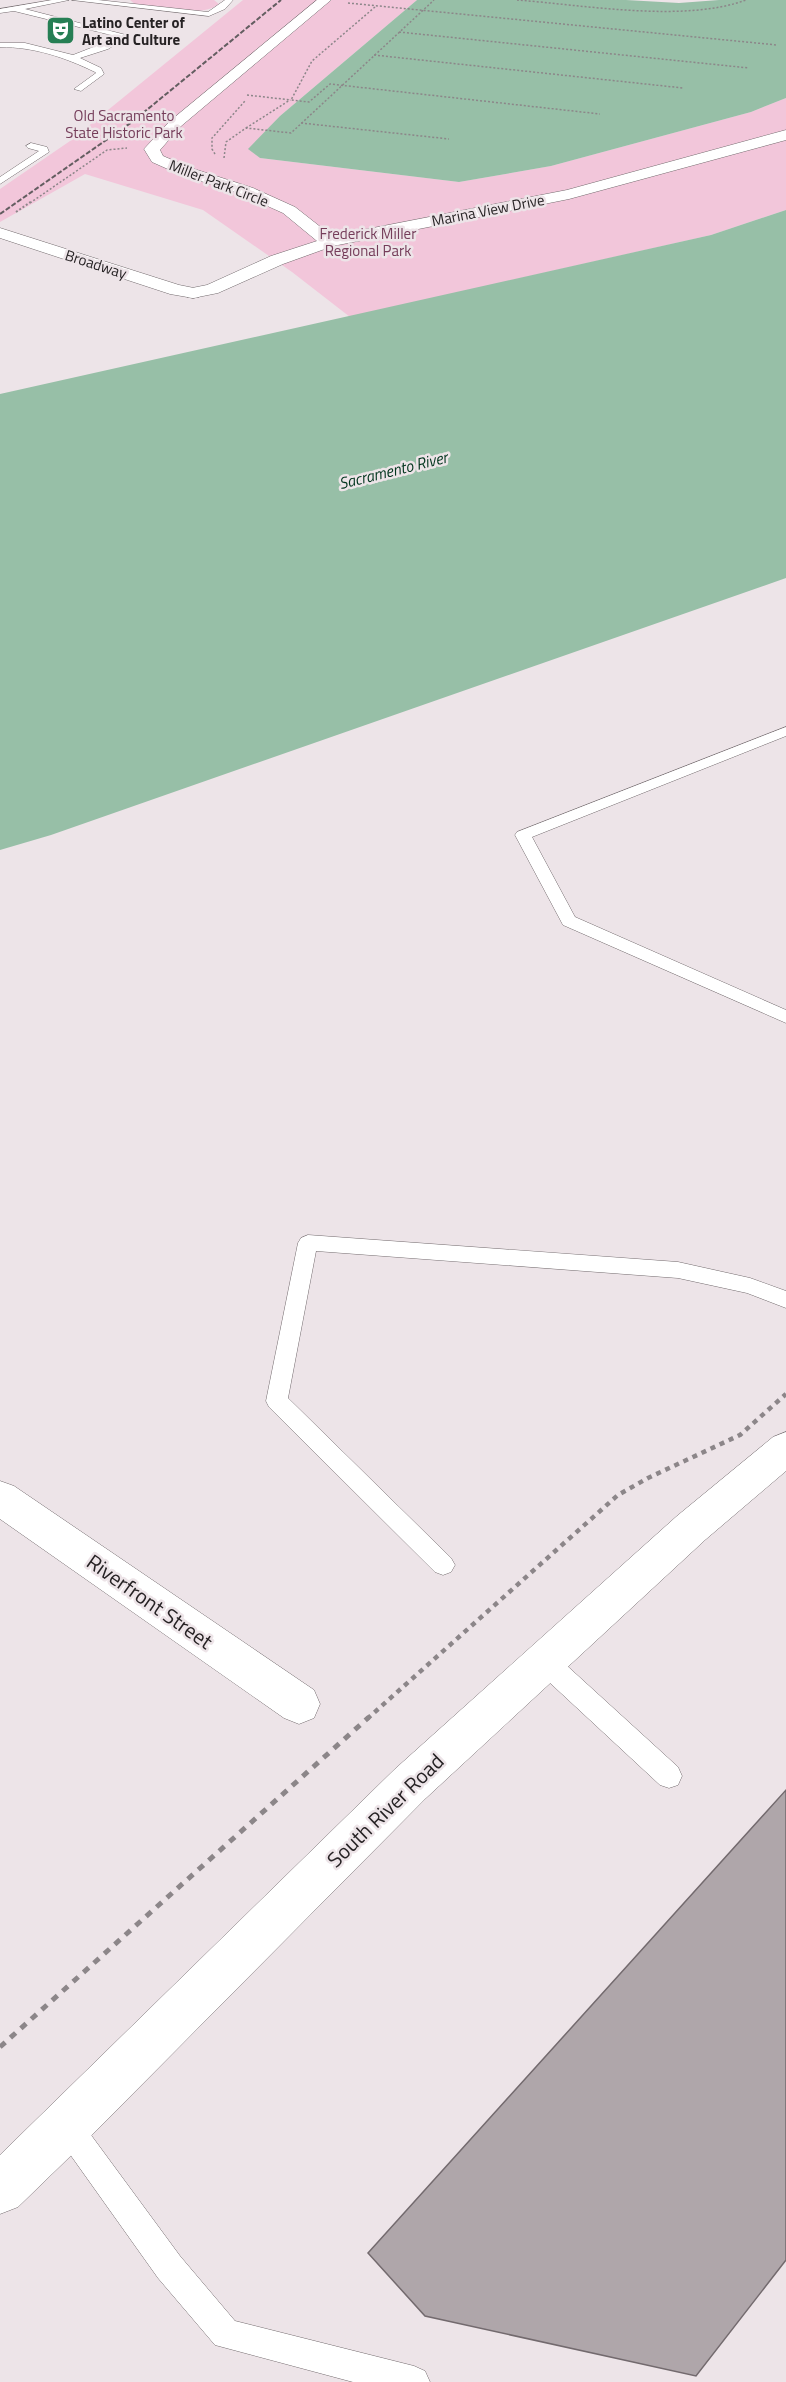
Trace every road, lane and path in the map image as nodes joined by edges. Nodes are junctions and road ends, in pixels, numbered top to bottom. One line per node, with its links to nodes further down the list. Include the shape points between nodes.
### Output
1 (65, 0): 11 (lane)
2 (76, 0): 3 (lane, via 208,15)
3 (229, 0)
4 (324, 0): 12 (path); 30 (street, Miller Park Circle, via 175,124)
5 (382, 0): 9 (path)
6 (434, 0): 12 (path)
7 (518, 0): 8 (path, via 677,11 724,8)
8 (746, 0)
9 (378, 4)
10 (375, 7): 23 (path, via 312,61)
11 (16, 9): 13 (lane); 18 (lane, via 126,36)
12 (422, 10): 14 (path); 16 (path)
13 (0, 11)
14 (399, 32): 17 (path); 19 (path)
15 (0, 45): 18 (lane, via 25,45)
16 (777, 45)
17 (374, 55): 20 (path); 21 (path)
18 (73, 58): 22 (lane, via 100,74)
19 (749, 68)
20 (341, 86): 23 (path, via 330,84 309,102); 24 (path); 25 (path)
21 (683, 88)
22 (78, 89)
23 (291, 100): 26 (path); 26 (path, via 250,96 212,138 216,156 224,158 226,142)
24 (600, 114)
25 (302, 123): 26 (path, via 291,133); 28 (path)
26 (246, 128)
27 (786, 135): 34 (street, Marina View Drive, via 568,194)
28 (449, 139)
29 (31, 146): 31 (lane, via 44,152)
30 (155, 146): 32 (path, via 107,150); 34 (street, Miller Park Circle, via 152,149 157,159 289,210)
31 (0, 181)
32 (9, 217)
33 (0, 233): 35 (street, Broadway, via 176,290)
34 (328, 242): 35 (street, Marina View Drive, via 212,289)
35 (193, 292)
36 (786, 731): 37 (lane, via 523,835 569,921)
37 (786, 1017)
38 (786, 1300): 42 (lane, via 750,1286 678,1270 308,1242 277,1401)
39 (786, 1394): 46 (path, via 740,1436 618,1495)
40 (786, 1448): 43 (street, South River Road)
41 (0, 1498): 44 (street, Riverfront Street)
42 (443, 1565)
43 (544, 1661): 45 (lane); 47 (street, South River Road, via 410,1784)
44 (299, 1704)
45 (669, 1776)
46 (0, 2047)
47 (67, 2126): 48 (street, South River Road); 49 (lane, via 169,2267 226,2334)
48 (0, 2189)
49 (414, 2382)

